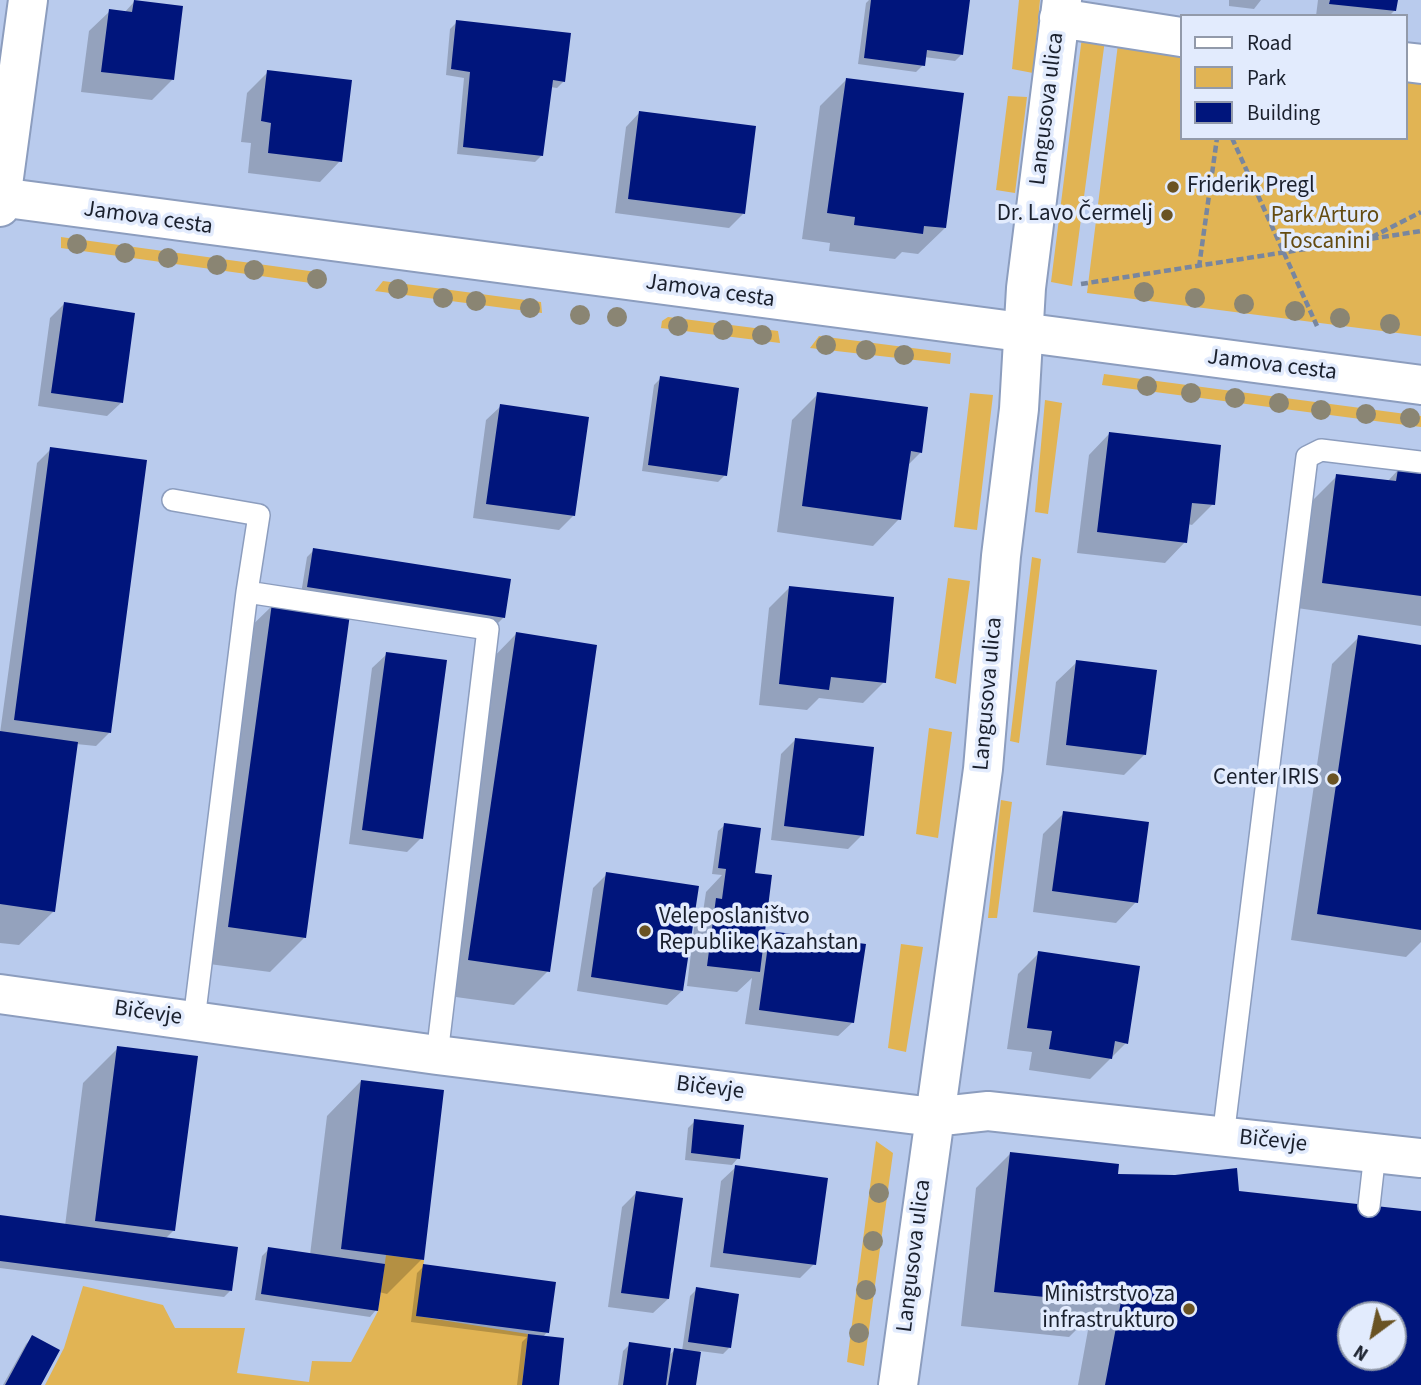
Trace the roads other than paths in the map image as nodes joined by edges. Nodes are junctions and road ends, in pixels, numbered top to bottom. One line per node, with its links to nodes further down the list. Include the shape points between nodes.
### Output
1 (29, 0): 4 (street)
2 (1060, 9): 3 (street); 6 (street, Langusova ulica)
3 (1180, 37)
4 (10, 68): 5 (street)
5 (0, 200): 6 (street, Jamova cesta)
6 (1023, 333): 7 (street, Jamova cesta); 14 (street, Langusova ulica, via 983,769)
7 (1421, 385)
8 (1421, 462): 15 (lane, via 1321,450 1307,457)
9 (173, 500): 10 (lane, via 259,515)
10 (247, 592): 12 (lane); 13 (lane, via 488,629)
11 (0, 994): 12 (street, Bičevje)
12 (194, 1020): 13 (street, Bičevje)
13 (437, 1055): 14 (street, Bičevje)
14 (933, 1117): 15 (street, Bičevje, via 988,1111); 19 (street, Langusova ulica)
15 (1223, 1137): 16 (street, Bičevje)
16 (1375, 1153): 17 (street, Bičevje); 18 (lane)
17 (1421, 1158)
18 (1369, 1206)
19 (898, 1385)

